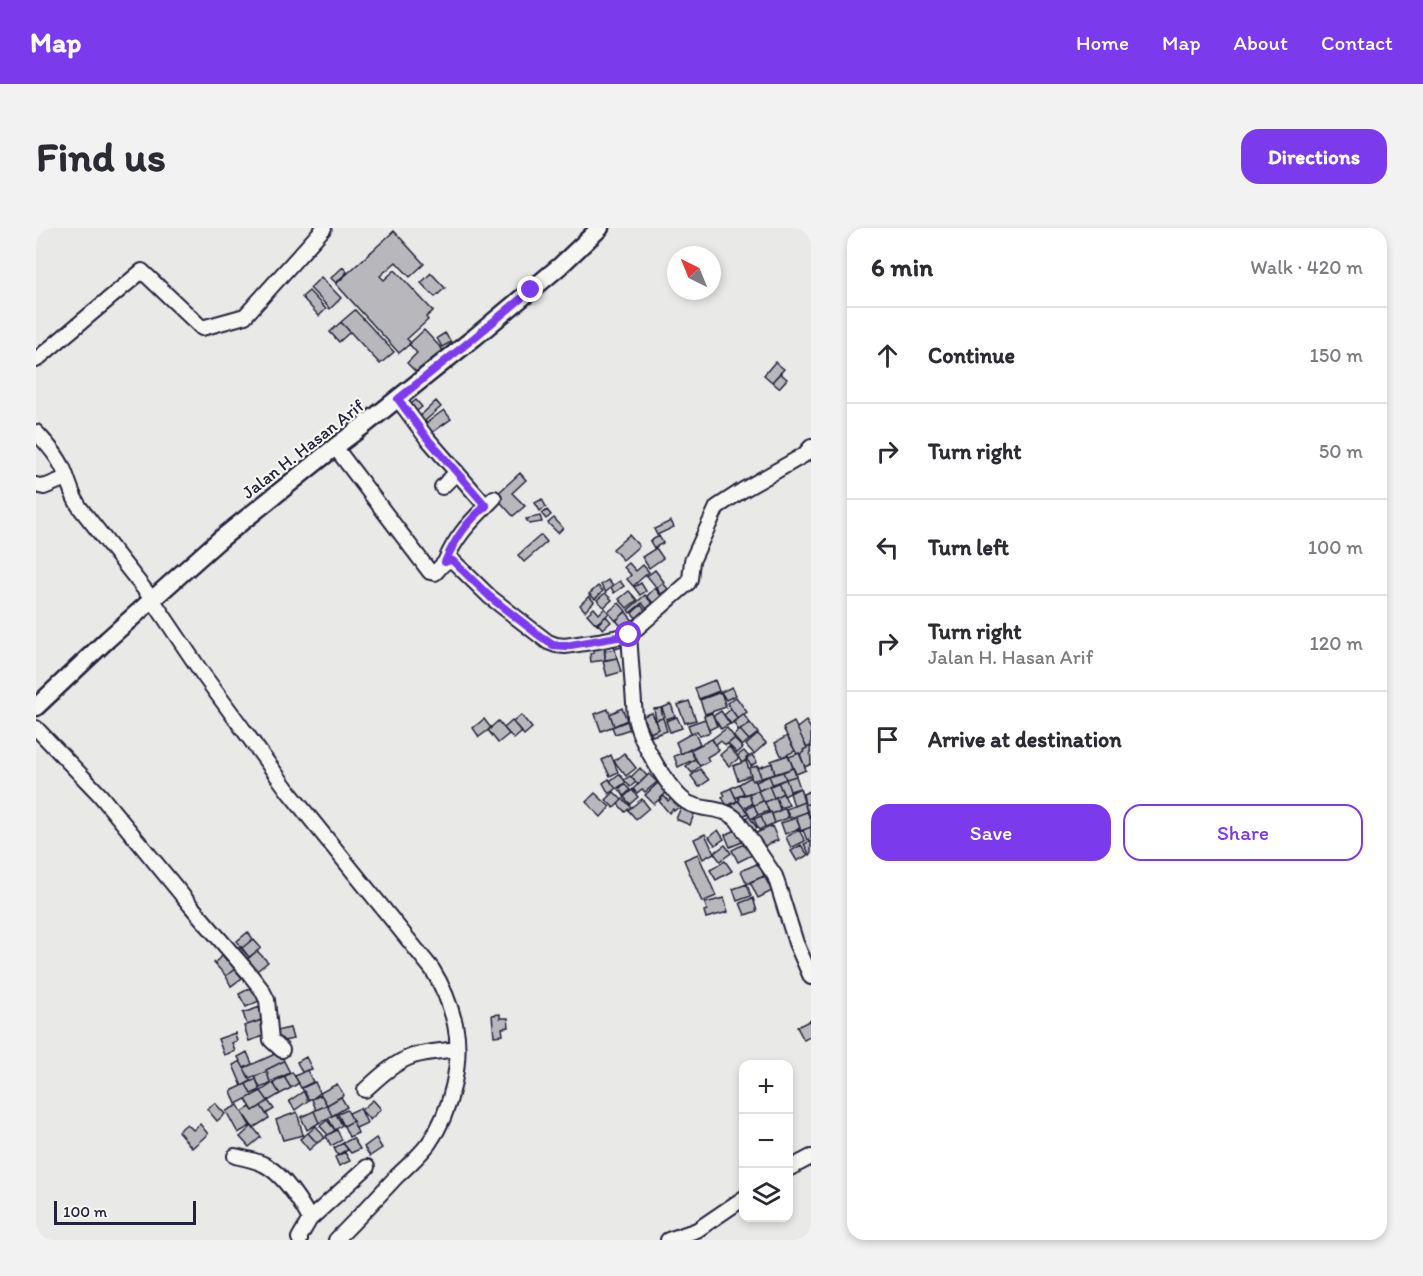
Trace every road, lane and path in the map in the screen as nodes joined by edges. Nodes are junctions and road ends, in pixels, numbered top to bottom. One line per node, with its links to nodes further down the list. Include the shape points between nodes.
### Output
1 (324, 228): 3 (street, via 245,316 202,328 142,271)
2 (600, 228): 4 (main road, Jalan H. Hasan Arif, via 560,266)
3 (36, 360)
4 (398, 399): 6 (main road, Jalan H. Hasan Arif); 8 (street)
5 (36, 432): 9 (street, via 61,464)
6 (335, 447): 12 (street, via 430,572 435,573); 13 (main road, Jalan H. Hasan Arif, via 218,541)
7 (811, 447): 14 (street, via 717,507 692,561 688,583)
8 (457, 472): 11 (street); 12 (street, via 490,502 456,539)
9 (66, 478): 10 (street, via 44,487); 13 (street, via 75,501)
10 (36, 485)
11 (442, 487)
12 (445, 562): 14 (street, via 453,561 490,597 553,645)
13 (150, 602): 15 (main road, Jalan H. Hasan Arif); 18 (street, via 289,792 432,969 446,995 455,1026)
14 (629, 635): 17 (street, via 635,717 642,739 659,770 684,800 728,813 738,821 775,876)
15 (36, 707)
16 (36, 728): 19 (street, via 100,795 248,972 267,1000 271,1040)
17 (811, 977)
18 (453, 1049): 20 (street, via 412,1056); 28 (street, via 456,1071 448,1107 436,1132)
19 (282, 1050)
20 (365, 1089)
21 (235, 1156): 26 (street, via 272,1170)
22 (811, 1156): 24 (street)
23 (367, 1167): 26 (street)
24 (792, 1168)
25 (739, 1201): 29 (street, via 697,1230)
26 (310, 1219): 27 (street)
27 (300, 1240)
28 (336, 1240)
29 (668, 1240)

